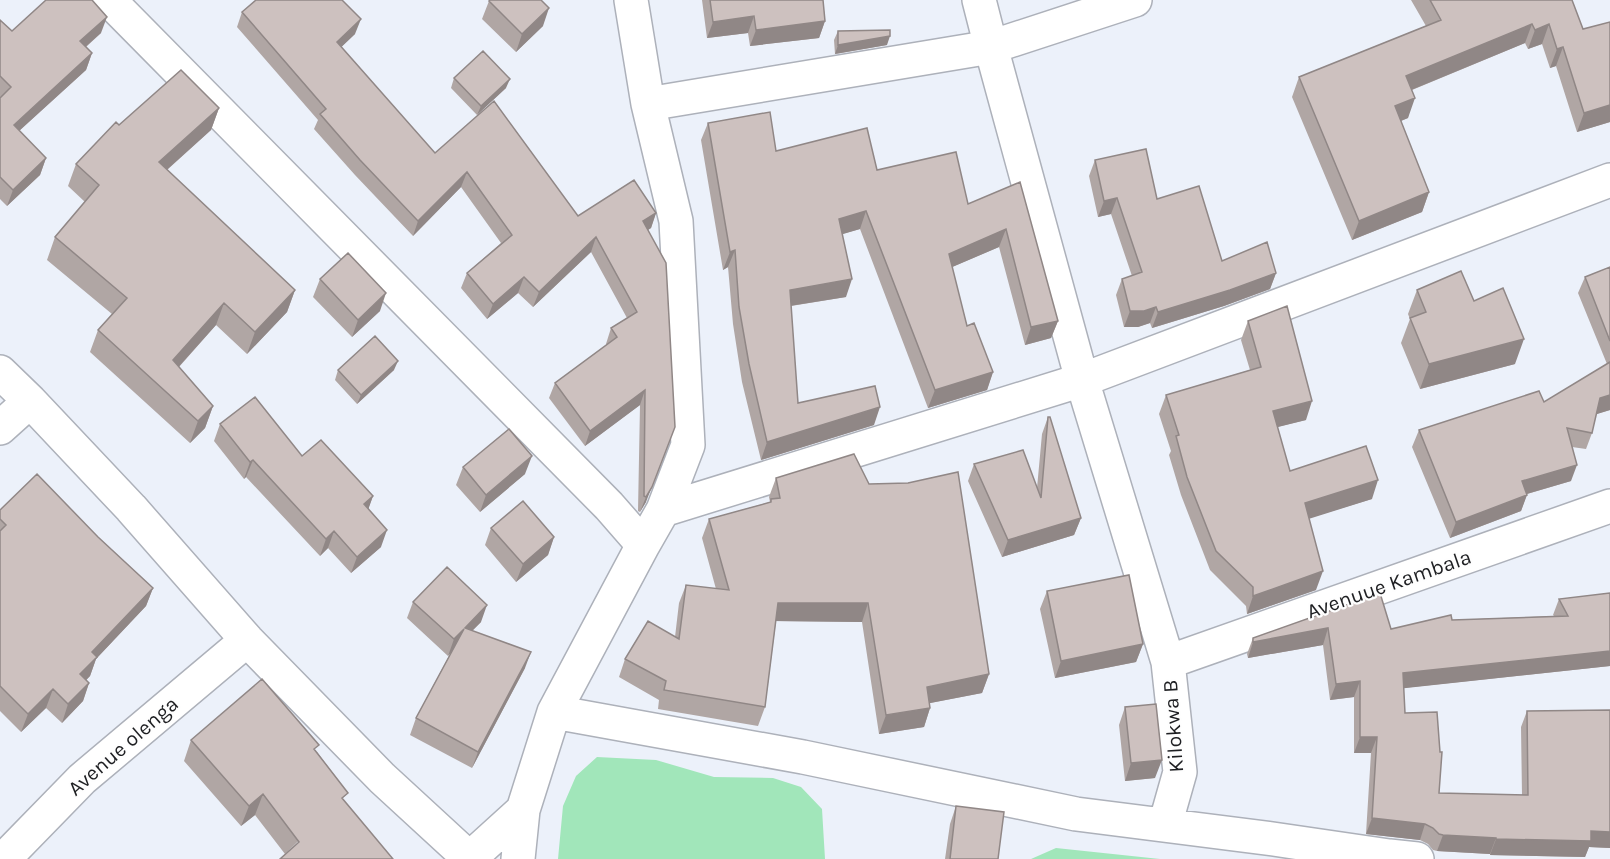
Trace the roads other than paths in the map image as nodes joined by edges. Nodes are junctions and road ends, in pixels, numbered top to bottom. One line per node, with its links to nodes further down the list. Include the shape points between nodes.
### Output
1 (109, 0): 14 (street, via 609,506)
2 (631, 0): 6 (street)
3 (980, 0): 5 (street, Kilokwa B)
4 (1135, 0): 5 (street)
5 (991, 47): 6 (street); 9 (street, Kilokwa B)
6 (648, 104): 13 (street, via 676,221 688,445)
7 (1610, 180): 9 (street)
8 (0, 372): 10 (street)
9 (1083, 380): 13 (street); 16 (street, Kilokwa B)
10 (30, 401): 11 (street); 15 (street)
11 (0, 428)
12 (1610, 506): 16 (street, Avenuue Kambala)
13 (663, 510): 14 (street)
14 (643, 545): 17 (street)
15 (247, 640): 20 (street, Avenue olenga, via 82,779); 21 (street, via 382,778)
16 (1168, 662): 19 (street, Kilokwa B, via 1180,772)
17 (554, 712): 18 (street); 19 (street, via 803,757 1076,814)
18 (523, 810): 21 (street); 22 (street)
19 (1165, 825): 23 (street)
20 (4, 859)
21 (470, 859)
22 (518, 859)
23 (1418, 859)

